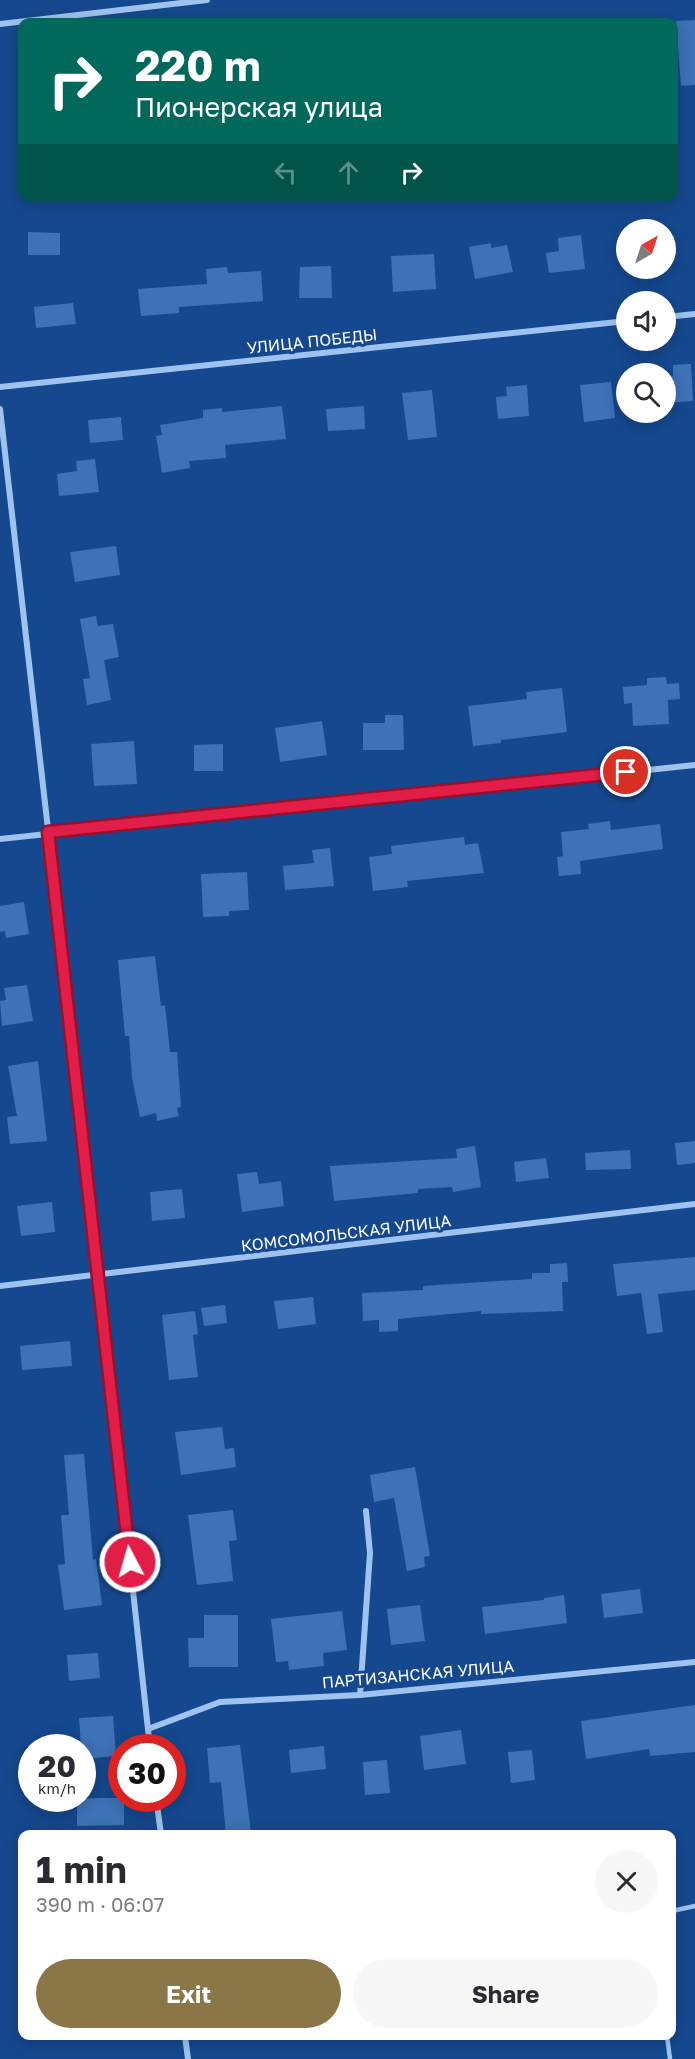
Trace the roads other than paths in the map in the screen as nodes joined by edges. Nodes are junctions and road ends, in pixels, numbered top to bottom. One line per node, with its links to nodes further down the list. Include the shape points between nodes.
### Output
1 (207, 0): 2 (street)
2 (52, 18)
3 (18, 22): 4 (street)
4 (0, 24)
5 (695, 314): 6 (street)
6 (676, 316)
7 (616, 322): 8 (street, УЛИЦА ПОБЕДЫ)
8 (0, 387)
9 (0, 409): 11 (street)
10 (695, 765): 11 (street)
11 (48, 832): 12 (street); 14 (street)
12 (0, 839)
13 (695, 1204): 14 (street, КОМСОМОЛЬСКАЯ УЛИЦА)
14 (99, 1276): 15 (street, КОМСОМОЛЬСКАЯ УЛИЦА); 19 (street)
15 (0, 1286)
16 (366, 1511): 18 (street, via 370,1553)
17 (695, 1662): 18 (street, ПАРТИЗАНСКАЯ УЛИЦА)
18 (360, 1695): 19 (street, ПАРТИЗАНСКАЯ УЛИЦА, via 220,1702)
19 (148, 1729): 20 (street)
20 (149, 1734)
21 (158, 1812): 22 (street)
22 (160, 1830)
23 (695, 1906): 24 (lane)
24 (676, 1910)
25 (186, 2040): 27 (street)
26 (668, 2040): 28 (lane)
27 (188, 2059)
28 (670, 2059)

